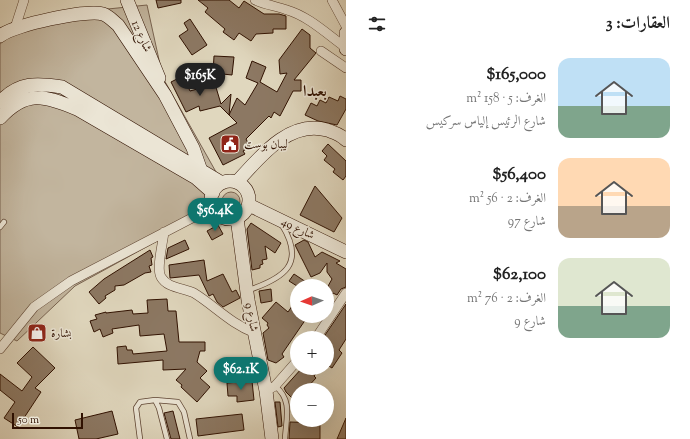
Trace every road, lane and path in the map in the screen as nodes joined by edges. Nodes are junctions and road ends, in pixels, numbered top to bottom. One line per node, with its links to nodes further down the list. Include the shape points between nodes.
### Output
1 (24, 0): 6 (street)
2 (127, 0): 12 (main road, شارع 12)
3 (255, 0): 9 (street, via 300,16)
4 (332, 0): 5 (street)
5 (346, 26)
6 (14, 28): 8 (main road); 12 (main road, via 69,16 103,14 118,25)
7 (346, 33): 9 (main road)
8 (0, 36)
9 (345, 48)
10 (321, 51): 11 (street)
11 (346, 68)
12 (165, 95): 16 (main road, via 193,148)
13 (0, 102): 16 (main road, via 12,91 26,85 62,87)
14 (0, 118): 16 (main road, via 25,99 39,97 59,101)
15 (344, 135): 17 (main road, via 316,128 295,131 280,140)
16 (198, 173): 18 (main road); 19 (main road)
17 (237, 182): 18 (main road); 20 (main road, via 246,188)
18 (222, 183): 19 (main road)
19 (214, 202): 21 (main road, via 227,219); 25 (street, via 192,218)
20 (249, 205): 21 (main road, via 243,215); 22 (main road, شارع 49)
21 (237, 218): 27 (main road, شارع 9)
22 (278, 218): 26 (main road, شارع 49); 27 (lane, via 289,237 292,260 286,271 271,282)
23 (4, 222): 24 (lane)
24 (0, 227)
25 (164, 232): 30 (street, via 161,278 169,284 193,293 241,328); 31 (street, via 71,281 45,298 24,318)
26 (346, 252)
27 (247, 290): 30 (main road, شارع 9)
28 (346, 294): 29 (street)
29 (321, 331)
30 (255, 333): 33 (main road, شارع 9)
31 (0, 349)
32 (290, 368): 34 (street)
33 (263, 376): 34 (street); 35 (main road, شارع 9)
34 (280, 378): 35 (street)
35 (270, 389): 40 (main road, شارع 9); 41 (lane, via 282,392 286,400 288,412)
36 (155, 400): 37 (lane, via 140,402 136,408); 38 (lane); 39 (lane, via 178,402 184,412)
37 (140, 439)
38 (167, 439)
39 (190, 439)
40 (272, 439)
41 (285, 439)

